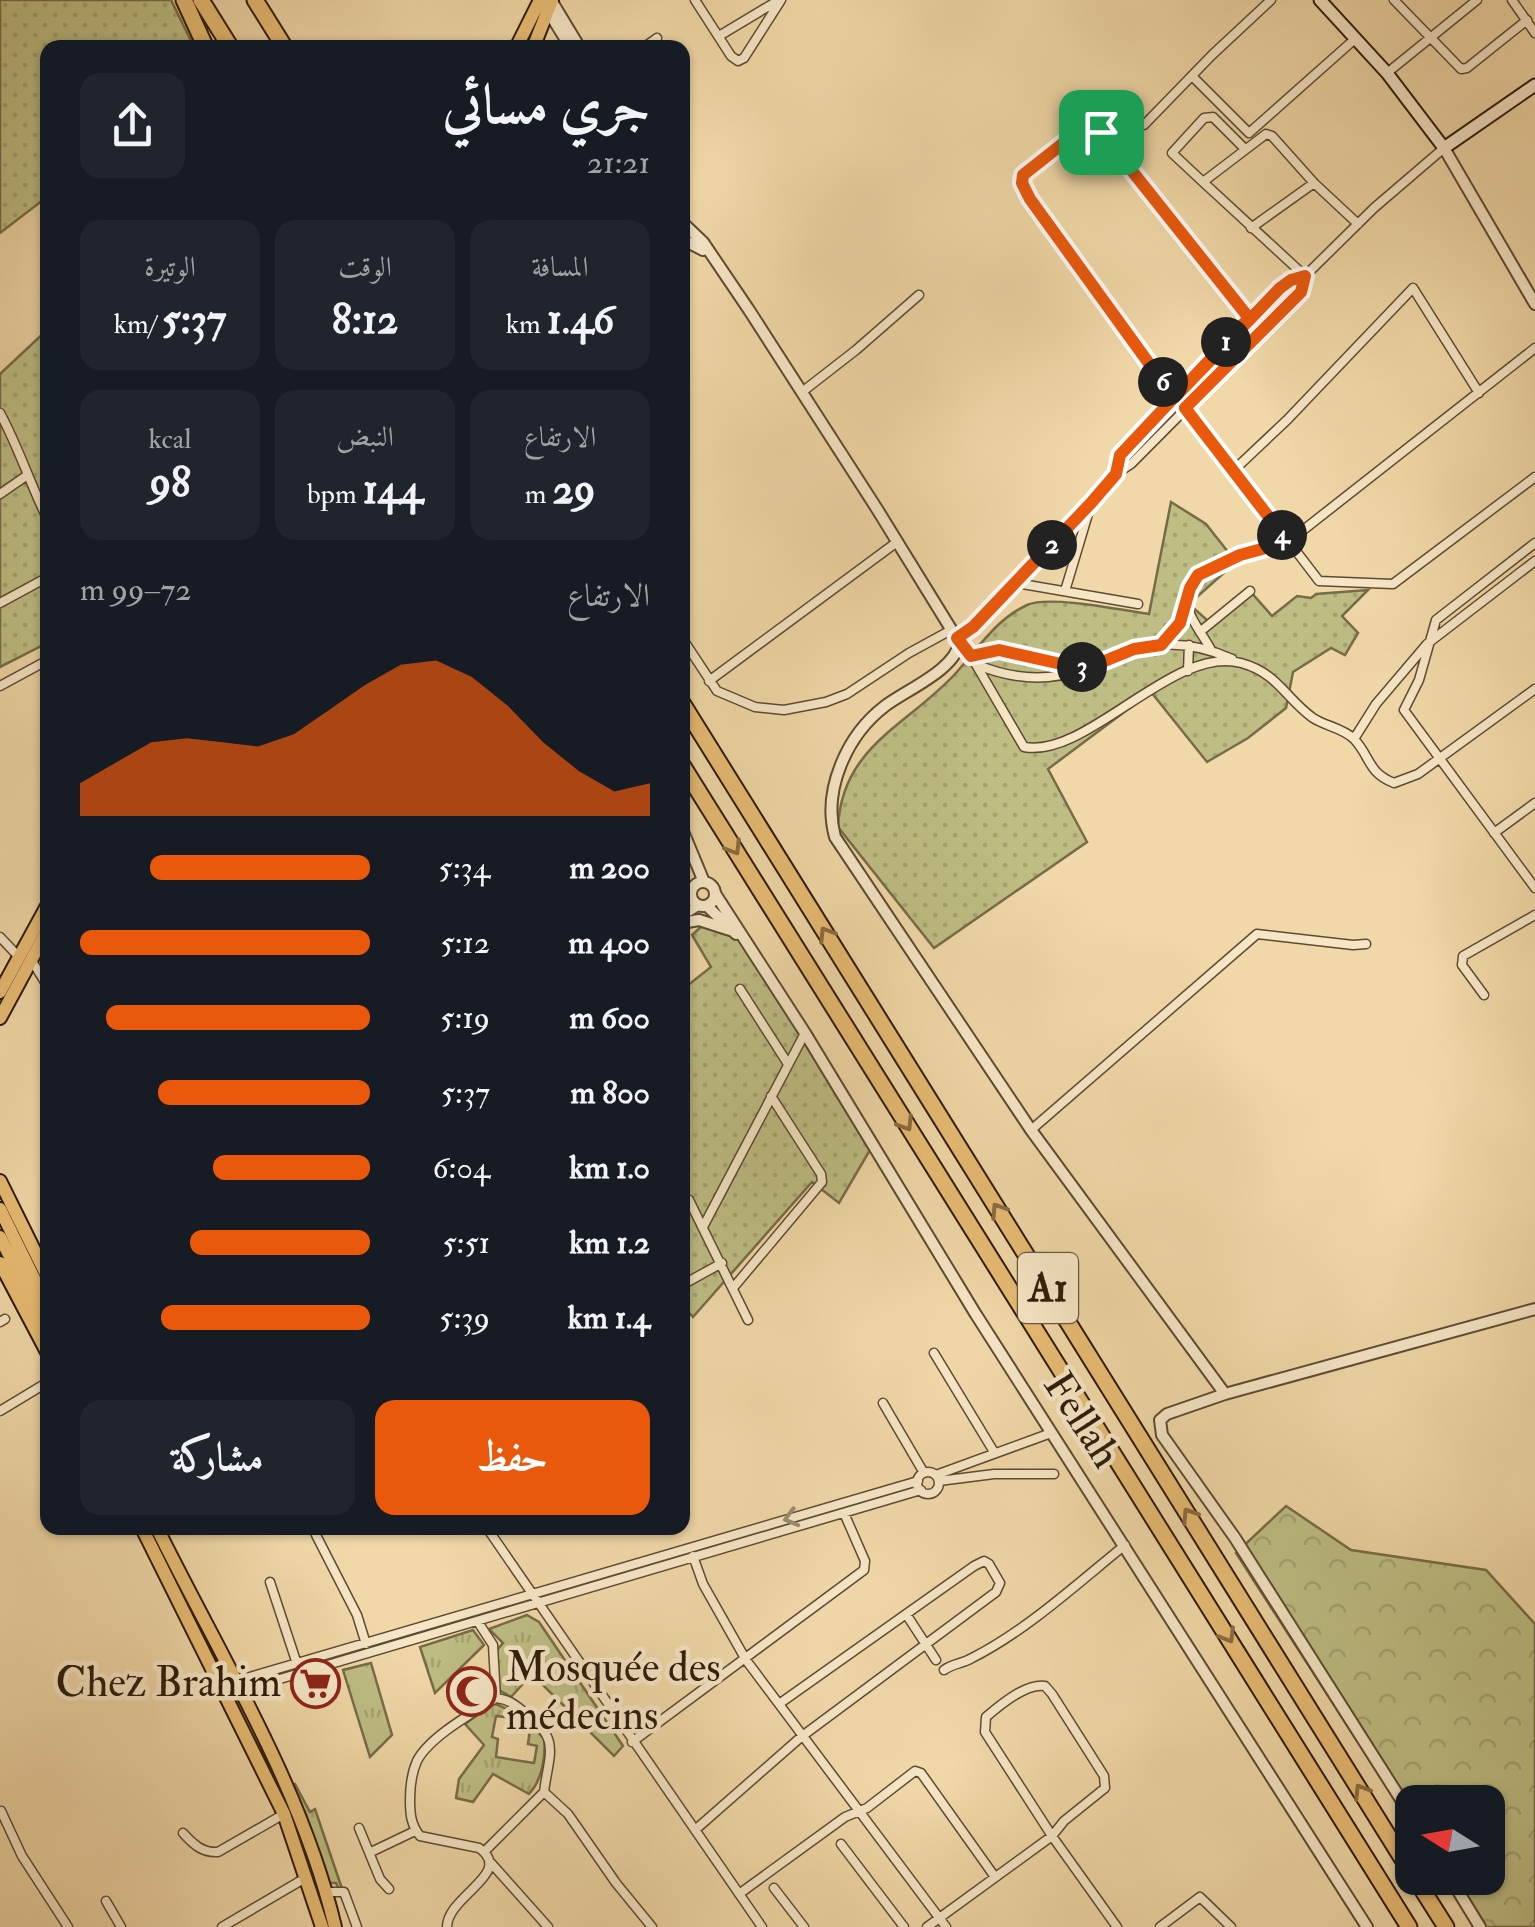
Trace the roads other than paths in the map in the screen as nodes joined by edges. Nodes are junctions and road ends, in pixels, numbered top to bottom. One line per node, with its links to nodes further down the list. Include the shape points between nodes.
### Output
1 (184, 0): 19 (highway)
2 (201, 0): 20 (highway)
3 (244, 0): 21 (highway)
4 (254, 0): 22 (highway)
5 (696, 0): 15 (street)
6 (780, 0): 15 (street); 15 (street, via 742,60)
7 (1272, 0): 29 (street)
8 (1320, 0): 18 (main road)
9 (1477, 0): 16 (street)
10 (1512, 0): 13 (street)
11 (1398, 1): 16 (street)
12 (548, 2): 23 (main road); 24 (main road); 25 (street); 26 (street)
13 (1526, 20): 14 (street); 16 (street, via 1467,68)
14 (1535, 33)
15 (718, 36)
16 (1430, 37): 28 (street)
17 (657, 38): 27 (street)
18 (1356, 38): 28 (main road); 29 (street, via 1249,134)
19 (202, 40)
20 (226, 40)
21 (268, 40)
22 (280, 40)
23 (522, 40)
24 (536, 40)
25 (566, 40)
26 (574, 40)
27 (654, 40)
28 (1387, 73): 33 (main road)
29 (1192, 76): 31 (street, via 1144,125)
30 (1533, 90): 33 (main road)
31 (1117, 106)
32 (1244, 148): 34 (street); 34 (street, via 1206,116 1172,152); 35 (street, via 1270,135)
33 (1444, 148): 36 (street); 43 (street)
34 (1203, 182): 37 (street)
35 (1314, 183): 36 (street); 37 (street)
36 (1358, 224): 41 (street)
37 (1252, 228): 41 (street)
38 (690, 231): 40 (street)
39 (690, 244): 40 (street)
40 (712, 256): 47 (street)
41 (1305, 276): 44 (street, via 1291,280); 45 (street, via 1301,292)
42 (919, 295): 47 (street)
43 (1535, 304)
44 (1249, 318): 45 (street); 49 (street); 49 (street, via 1094,126 1085,126 1023,175 1030,199)
45 (1260, 334): 50 (street)
46 (1535, 348): 48 (street)
47 (802, 392): 59 (street)
48 (1479, 393): 52 (street, via 1413,288); 60 (street)
49 (1174, 398): 50 (street); 53 (street, via 1120,455)
50 (1185, 408): 52 (street); 53 (street)
51 (0, 413): 54 (street)
52 (1233, 470): 60 (street)
53 (1116, 474): 57 (street)
54 (26, 476): 56 (street); 58 (street)
55 (1535, 477): 60 (street, via 1389,586 1319,581)
56 (0, 494)
57 (1091, 503): 64 (street); 65 (street)
58 (40, 504)
59 (898, 542): 71 (street); 82 (street)
60 (1288, 542): 69 (street, via 1198,575)
61 (1535, 543): 72 (street, via 1440,616)
62 (1535, 562): 72 (street)
63 (40, 581): 67 (street)
64 (1016, 583): 65 (street); 71 (street)
65 (1066, 591): 68 (street)
66 (1250, 591): 70 (street)
67 (0, 602)
68 (1138, 604)
69 (1187, 604): 70 (street); 73 (street)
70 (1201, 631): 75 (street)
71 (956, 637): 77 (street); 82 (street, via 909,652 847,694 808,706 755,707 721,694); 116 (street, via 951,662 885,706 856,738 833,790 833,829)
72 (1427, 644): 86 (street); 87 (street, via 1404,710)
73 (1161, 645): 74 (street); 80 (street)
74 (1189, 645): 75 (street); 81 (street)
75 (1211, 650): 78 (street)
76 (690, 651): 82 (street)
77 (973, 660): 80 (street, via 999,650); 80 (street, via 1018,678); 81 (street, via 1024,747 1036,749 1064,741)
78 (1237, 662): 81 (street); 86 (street, via 1271,676 1314,718)
79 (40, 664): 83 (street)
80 (1090, 667)
81 (1188, 670)
82 (709, 681)
83 (0, 686)
84 (1535, 689): 87 (street)
85 (690, 714): 183 (highway, A1, one-way to 85)
86 (1354, 740): 87 (street, via 1370,767 1394,783)
87 (1439, 760): 90 (street)
88 (690, 778): 215 (highway, A1, one-way to 215)
89 (1535, 802): 90 (street)
90 (1494, 834): 93 (street)
91 (690, 848): 92 (street)
92 (704, 882): 94 (street, Fellah); 95 (street, Fellah)
93 (1535, 888)
94 (690, 893)
95 (716, 895): 97 (street); 106 (street, Fellah)
96 (690, 900): 97 (street, Fellah)
97 (702, 906): 98 (street); 102 (street, Fellah)
98 (690, 914)
99 (1535, 915): 111 (street, via 1462,956)
100 (690, 920): 102 (street)
101 (40, 921): 107 (main road)
102 (734, 931): 106 (street, Fellah)
103 (0, 937): 107 (street)
104 (40, 938): 107 (main road)
105 (1366, 944): 116 (street, via 1257,934)
106 (748, 945): 113 (street, Fellah)
107 (24, 956): 108 (street); 110 (main road); 112 (main road)
108 (40, 977)
109 (740, 989): 114 (street)
110 (0, 992)
111 (1484, 995)
112 (0, 1018)
113 (805, 1033): 114 (street); 137 (street, Fellah)
114 (788, 1064): 115 (street)
115 (771, 1096): 120 (street); 126 (street, via 822,1182)
116 (1032, 1130): 134 (street)
117 (0, 1181): 122 (main road)
118 (690, 1203): 120 (street)
119 (0, 1209): 127 (main road)
120 (704, 1227): 124 (street)
121 (0, 1236): 129 (main road)
122 (40, 1262)
123 (0, 1263): 131 (main road)
124 (722, 1263): 125 (street); 126 (street)
125 (690, 1281)
126 (734, 1288): 130 (street)
127 (40, 1291)
128 (1535, 1309): 134 (street)
129 (40, 1315)
130 (748, 1320)
131 (40, 1339)
132 (934, 1353): 138 (street)
133 (40, 1387): 136 (street)
134 (1225, 1394): 172 (street, via 1166,1414 1160,1432)
135 (883, 1403): 141 (street)
136 (0, 1412)
137 (1052, 1433): 138 (street); 152 (street, Fellah)
138 (994, 1452): 140 (street)
139 (1054, 1474): 140 (street)
140 (937, 1478): 141 (street); 141 (street, via 932,1493)
141 (921, 1482): 142 (street); 143 (street)
142 (841, 1504): 143 (street); 144 (street, one-way to 144)
143 (845, 1515): 151 (street); 162 (street, via 864,1570)
144 (750, 1528): 151 (street); 153 (street)
145 (145, 1535): 176 (main road)
146 (160, 1535): 167 (main road)
147 (316, 1535): 161 (street)
148 (491, 1535): 150 (street)
149 (497, 1535): 150 (street)
150 (494, 1539): 155 (street)
151 (754, 1540): 153 (street)
152 (1125, 1545): 165 (street, via 1037,1617); 214 (street, Fellah)
153 (693, 1552): 155 (street); 156 (street); 162 (street, via 702,1584)
154 (270, 1582): 164 (street)
155 (530, 1594): 156 (street); 157 (street)
156 (538, 1603): 159 (street); 171 (street)
157 (470, 1612): 159 (street); 161 (street)
158 (906, 1614): 160 (street); 160 (street, via 978,1564 993,1569 998,1590); 169 (street)
159 (478, 1622): 161 (street); 168 (street, via 493,1646)
160 (925, 1643): 163 (street); 170 (street)
161 (368, 1648): 164 (street); 166 (street)
162 (746, 1660): 169 (street); 171 (street)
163 (936, 1660)
164 (296, 1662): 166 (street); 167 (street)
165 (944, 1670)
166 (301, 1672): 167 (street)
167 (236, 1686): 191 (main road, via 292,1799)
168 (496, 1698): 173 (street, via 520,1709 550,1737); 179 (street, via 418,1759 410,1802)
169 (779, 1704): 170 (street)
170 (801, 1738): 175 (street); 178 (street)
171 (632, 1742): 178 (street)
172 (1395, 1789)
173 (544, 1792): 184 (street); 205 (street)
174 (1, 1811): 197 (street)
175 (859, 1811): 188 (street, via 918,1772); 192 (street); 196 (street)
176 (284, 1814): 180 (street, via 218,1852 194,1846); 187 (main road)
177 (359, 1828): 185 (street)
178 (696, 1830): 192 (street)
179 (415, 1831): 184 (street); 185 (street)
180 (183, 1833)
181 (1052, 1836): 181 (street, via 1106,1783 1048,1689 1036,1685 986,1717 985,1732); 188 (street); 211 (street)
182 (840, 1844): 208 (street)
183 (1395, 1846)
184 (485, 1851): 186 (street)
185 (371, 1852): 190 (street)
186 (490, 1861): 203 (street, via 485,1878 451,1909); 204 (street)
187 (307, 1877): 199 (street); 200 (main road)
188 (995, 1877): 196 (street)
189 (774, 1888): 207 (street)
190 (389, 1889)
191 (326, 1892): 201 (main road); 202 (street, via 344,1892)
192 (740, 1894): 206 (street)
193 (1426, 1895): 216 (highway, A1)
194 (1460, 1895): 217 (street)
195 (106, 1901): 198 (street)
196 (939, 1917): 209 (street); 210 (street)
197 (68, 1927)
198 (121, 1927)
199 (222, 1927)
200 (322, 1927)
201 (335, 1927)
202 (357, 1927)
203 (447, 1927)
204 (548, 1927)
205 (652, 1927)
206 (762, 1927)
207 (804, 1927)
208 (904, 1927)
209 (927, 1927)
210 (946, 1927)
211 (1118, 1927)
212 (1160, 1927): 213 (street, via 1200,1897)
213 (1231, 1927)
214 (1367, 1927)
215 (1409, 1927)
216 (1446, 1927)
217 (1480, 1927)

